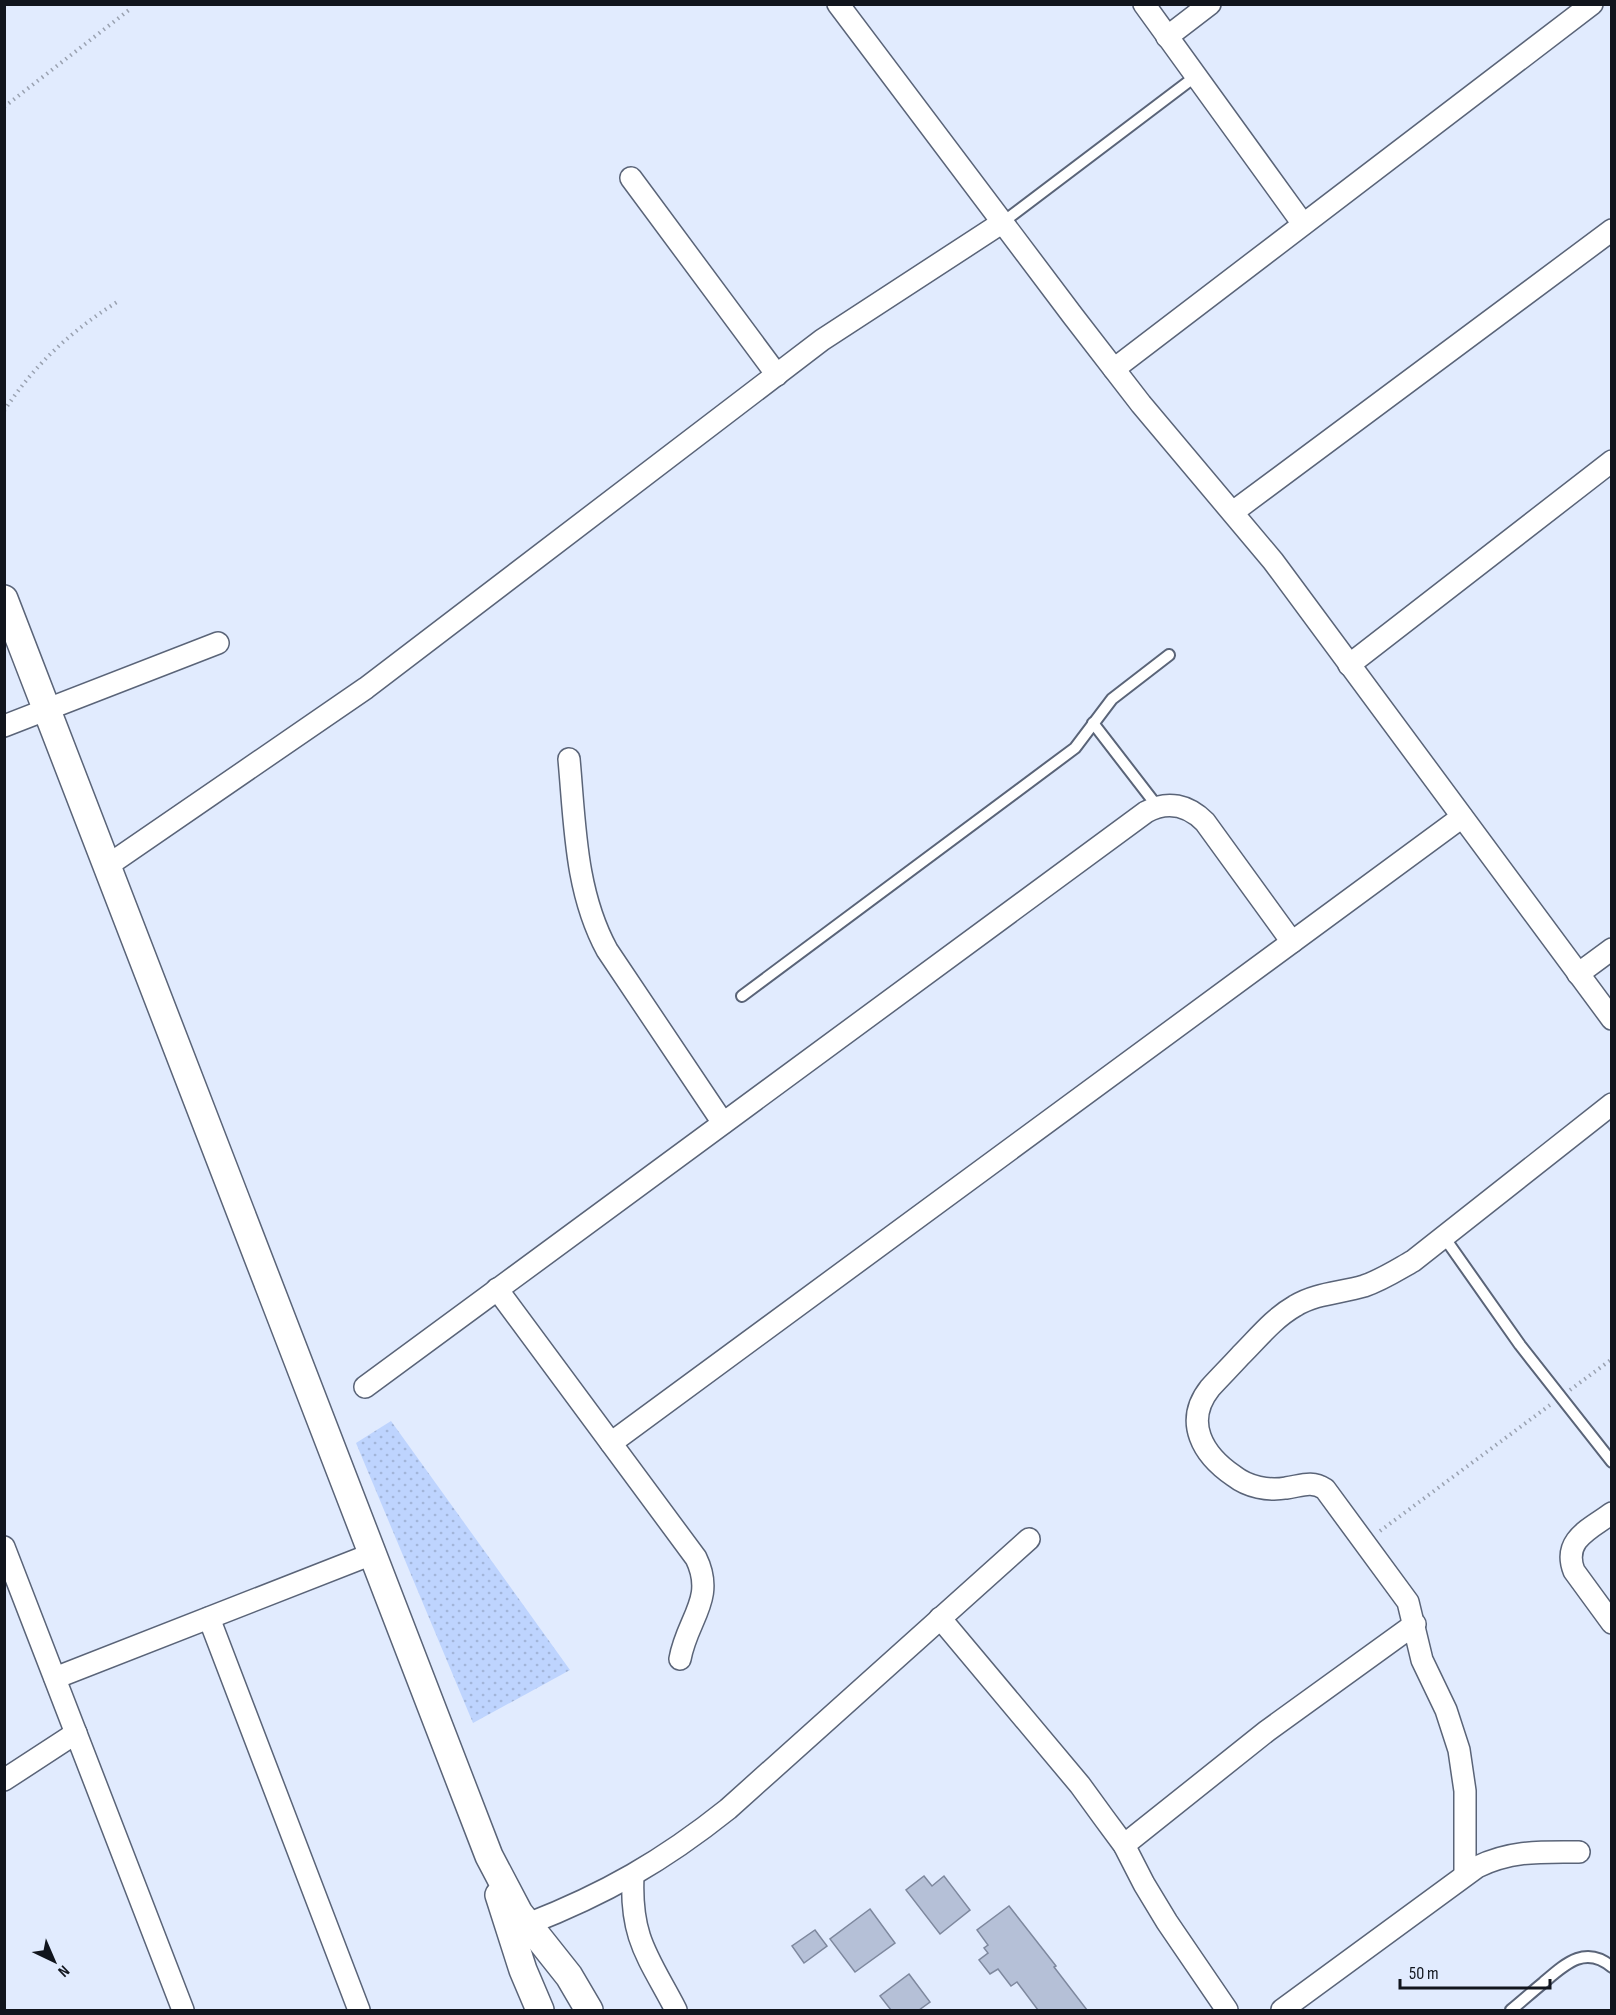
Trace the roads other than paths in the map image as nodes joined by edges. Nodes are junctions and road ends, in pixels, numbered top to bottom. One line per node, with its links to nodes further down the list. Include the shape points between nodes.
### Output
1 (838, 4): 8 (street)
2 (1144, 4): 5 (street)
3 (1210, 4): 5 (street)
4 (1592, 4): 9 (street)
5 (1167, 37): 6 (street)
6 (1196, 76): 8 (lane); 9 (street)
7 (631, 178): 12 (street)
8 (1003, 222): 11 (street); 12 (street, via 822,340)
9 (1304, 224): 11 (street)
10 (1611, 230): 14 (street)
11 (1114, 369): 14 (street)
12 (777, 375): 25 (street, via 366,688)
13 (1611, 461): 18 (street)
14 (1233, 512): 18 (street)
15 (4, 599): 19 (street)
16 (218, 643): 19 (street)
17 (1169, 655): 20 (lane, via 1120,692)
18 (1349, 665): 24 (street)
19 (47, 710): 21 (street); 25 (street)
20 (1093, 723): 23 (lane); 29 (lane, via 1075,748)
21 (4, 726)
22 (569, 759): 32 (street, via 580,873 593,920 608,950)
23 (1157, 806): 26 (street, via 1183,807 1205,822); 32 (street)
24 (1462, 817): 26 (street); 28 (street)
25 (107, 866): 41 (street)
26 (1292, 942): 36 (street)
27 (1611, 949): 28 (street)
28 (1578, 974): 30 (street)
29 (742, 996)
30 (1611, 1019)
31 (1611, 1104): 33 (street)
32 (723, 1123): 34 (street)
33 (1444, 1237): 37 (lane); 45 (street, via 1413,1261 1380,1279 1311,1298 1280,1316 1209,1390 1198,1412 1201,1440 1211,1457 1236,1478 1258,1487 1286,1488 1306,1483 1330,1494 1408,1602)
34 (497, 1289): 35 (street); 36 (street)
35 (365, 1387)
36 (611, 1443): 46 (street, via 701,1568 702,1600 686,1634)
37 (1611, 1462)
38 (1611, 1513): 44 (street, via 1574,1542 1570,1561)
39 (1029, 1539): 43 (street)
40 (4, 1547): 47 (street)
41 (372, 1554): 42 (street); 52 (street)
42 (209, 1618): 47 (street); 58 (street)
43 (940, 1618): 50 (street, via 1080,1785); 54 (street, via 728,1809)
44 (1611, 1623)
45 (1415, 1624): 50 (street, via 1267,1731); 53 (street, via 1422,1660 1449,1720 1463,1770)
46 (680, 1659)
47 (55, 1678): 48 (street)
48 (76, 1733): 49 (street); 57 (street)
49 (4, 1780)
50 (1124, 1845): 62 (street, via 1167,1922)
51 (1579, 1852): 53 (street, via 1518,1853 1477,1866)
52 (489, 1856): 55 (street); 59 (street, via 510,1932)
53 (1465, 1875): 63 (street)
54 (633, 1876): 55 (street); 61 (street, via 638,1934 648,1962)
55 (528, 1923): 60 (street, via 569,1976)
56 (1611, 1967): 64 (lane, via 1599,1959 1574,1959)
57 (183, 2010)
58 (359, 2010)
59 (540, 2010)
60 (589, 2010)
61 (676, 2010)
62 (1227, 2010)
63 (1282, 2010)
64 (1511, 2010)

